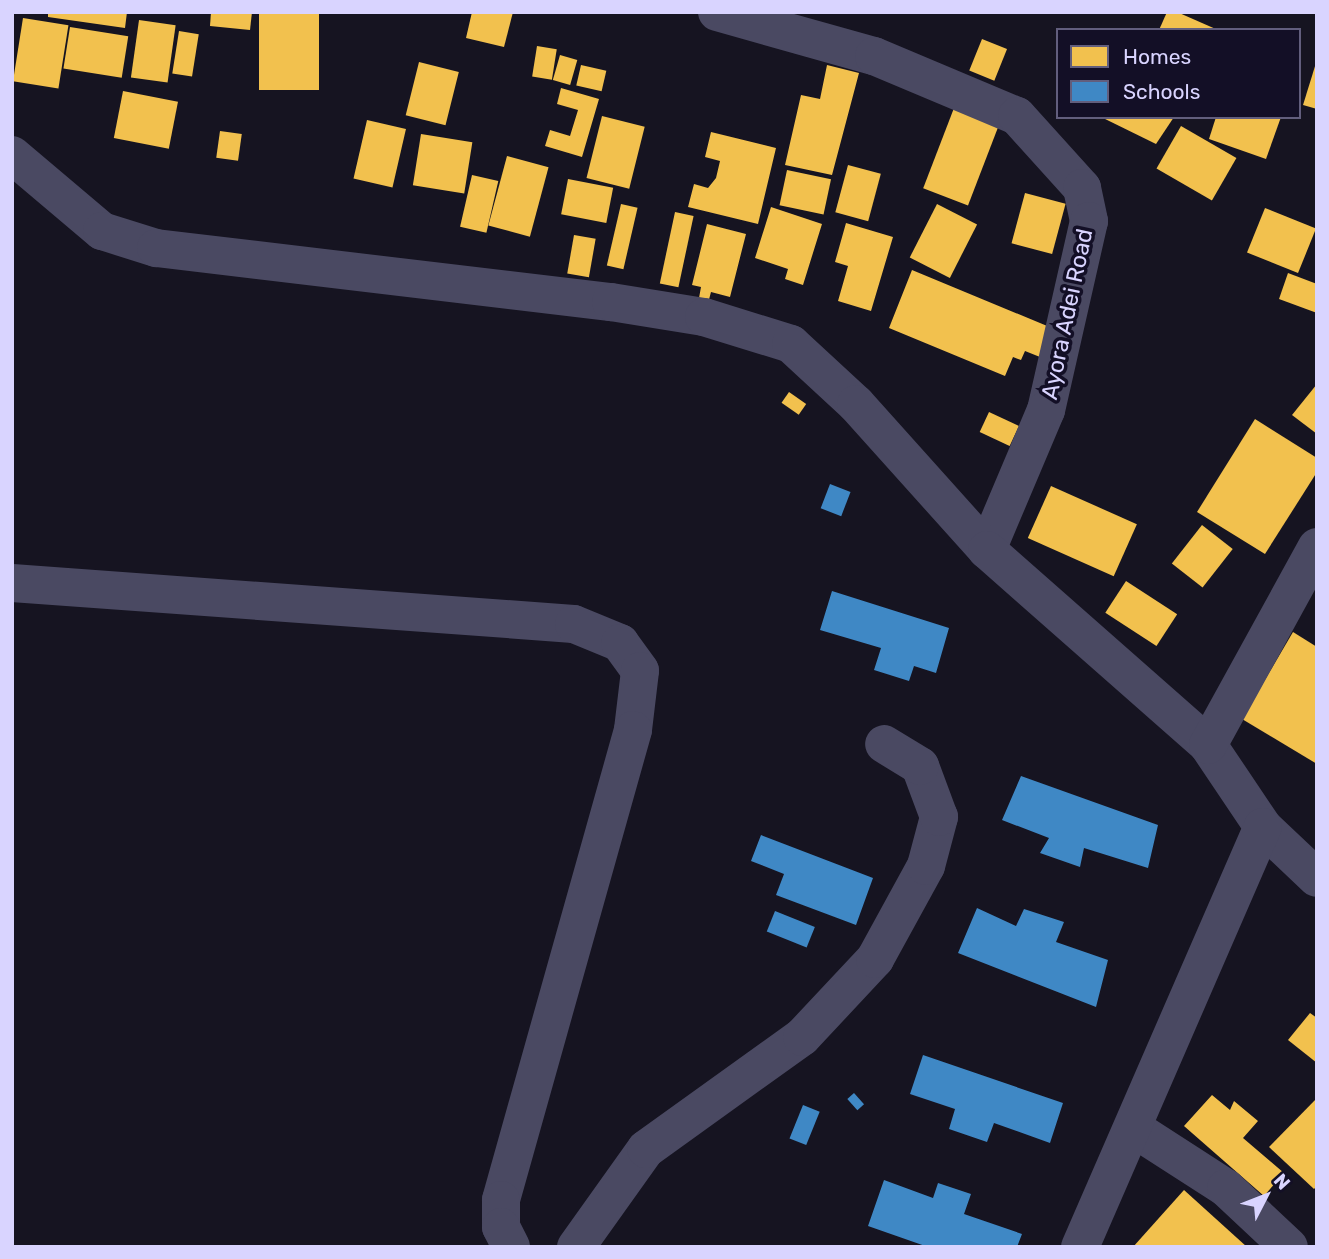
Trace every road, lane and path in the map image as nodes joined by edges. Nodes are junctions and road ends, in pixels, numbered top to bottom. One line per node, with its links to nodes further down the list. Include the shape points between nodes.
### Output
1 (717, 12): 4 (street, Ayora Adei Road, via 874,56 1017,116 1082,188 1089,221 1046,410)
2 (12, 155): 4 (street, via 102,231 156,248 611,302 773,335 813,359)
3 (1317, 547): 7 (street)
4 (987, 550): 7 (street)
5 (12, 583): 11 (street, via 574,624 620,643 640,671 633,730 501,1200 501,1227)
6 (884, 744): 12 (street, via 920,766 939,817 926,866 875,959 802,1037 646,1149)
7 (1209, 745): 8 (street)
8 (1263, 827): 9 (street); 10 (street)
9 (1317, 878)
10 (1133, 1128): 13 (street); 14 (street, via 1226,1188)
11 (511, 1247)
12 (576, 1247)
13 (1080, 1247)
14 (1289, 1247)

